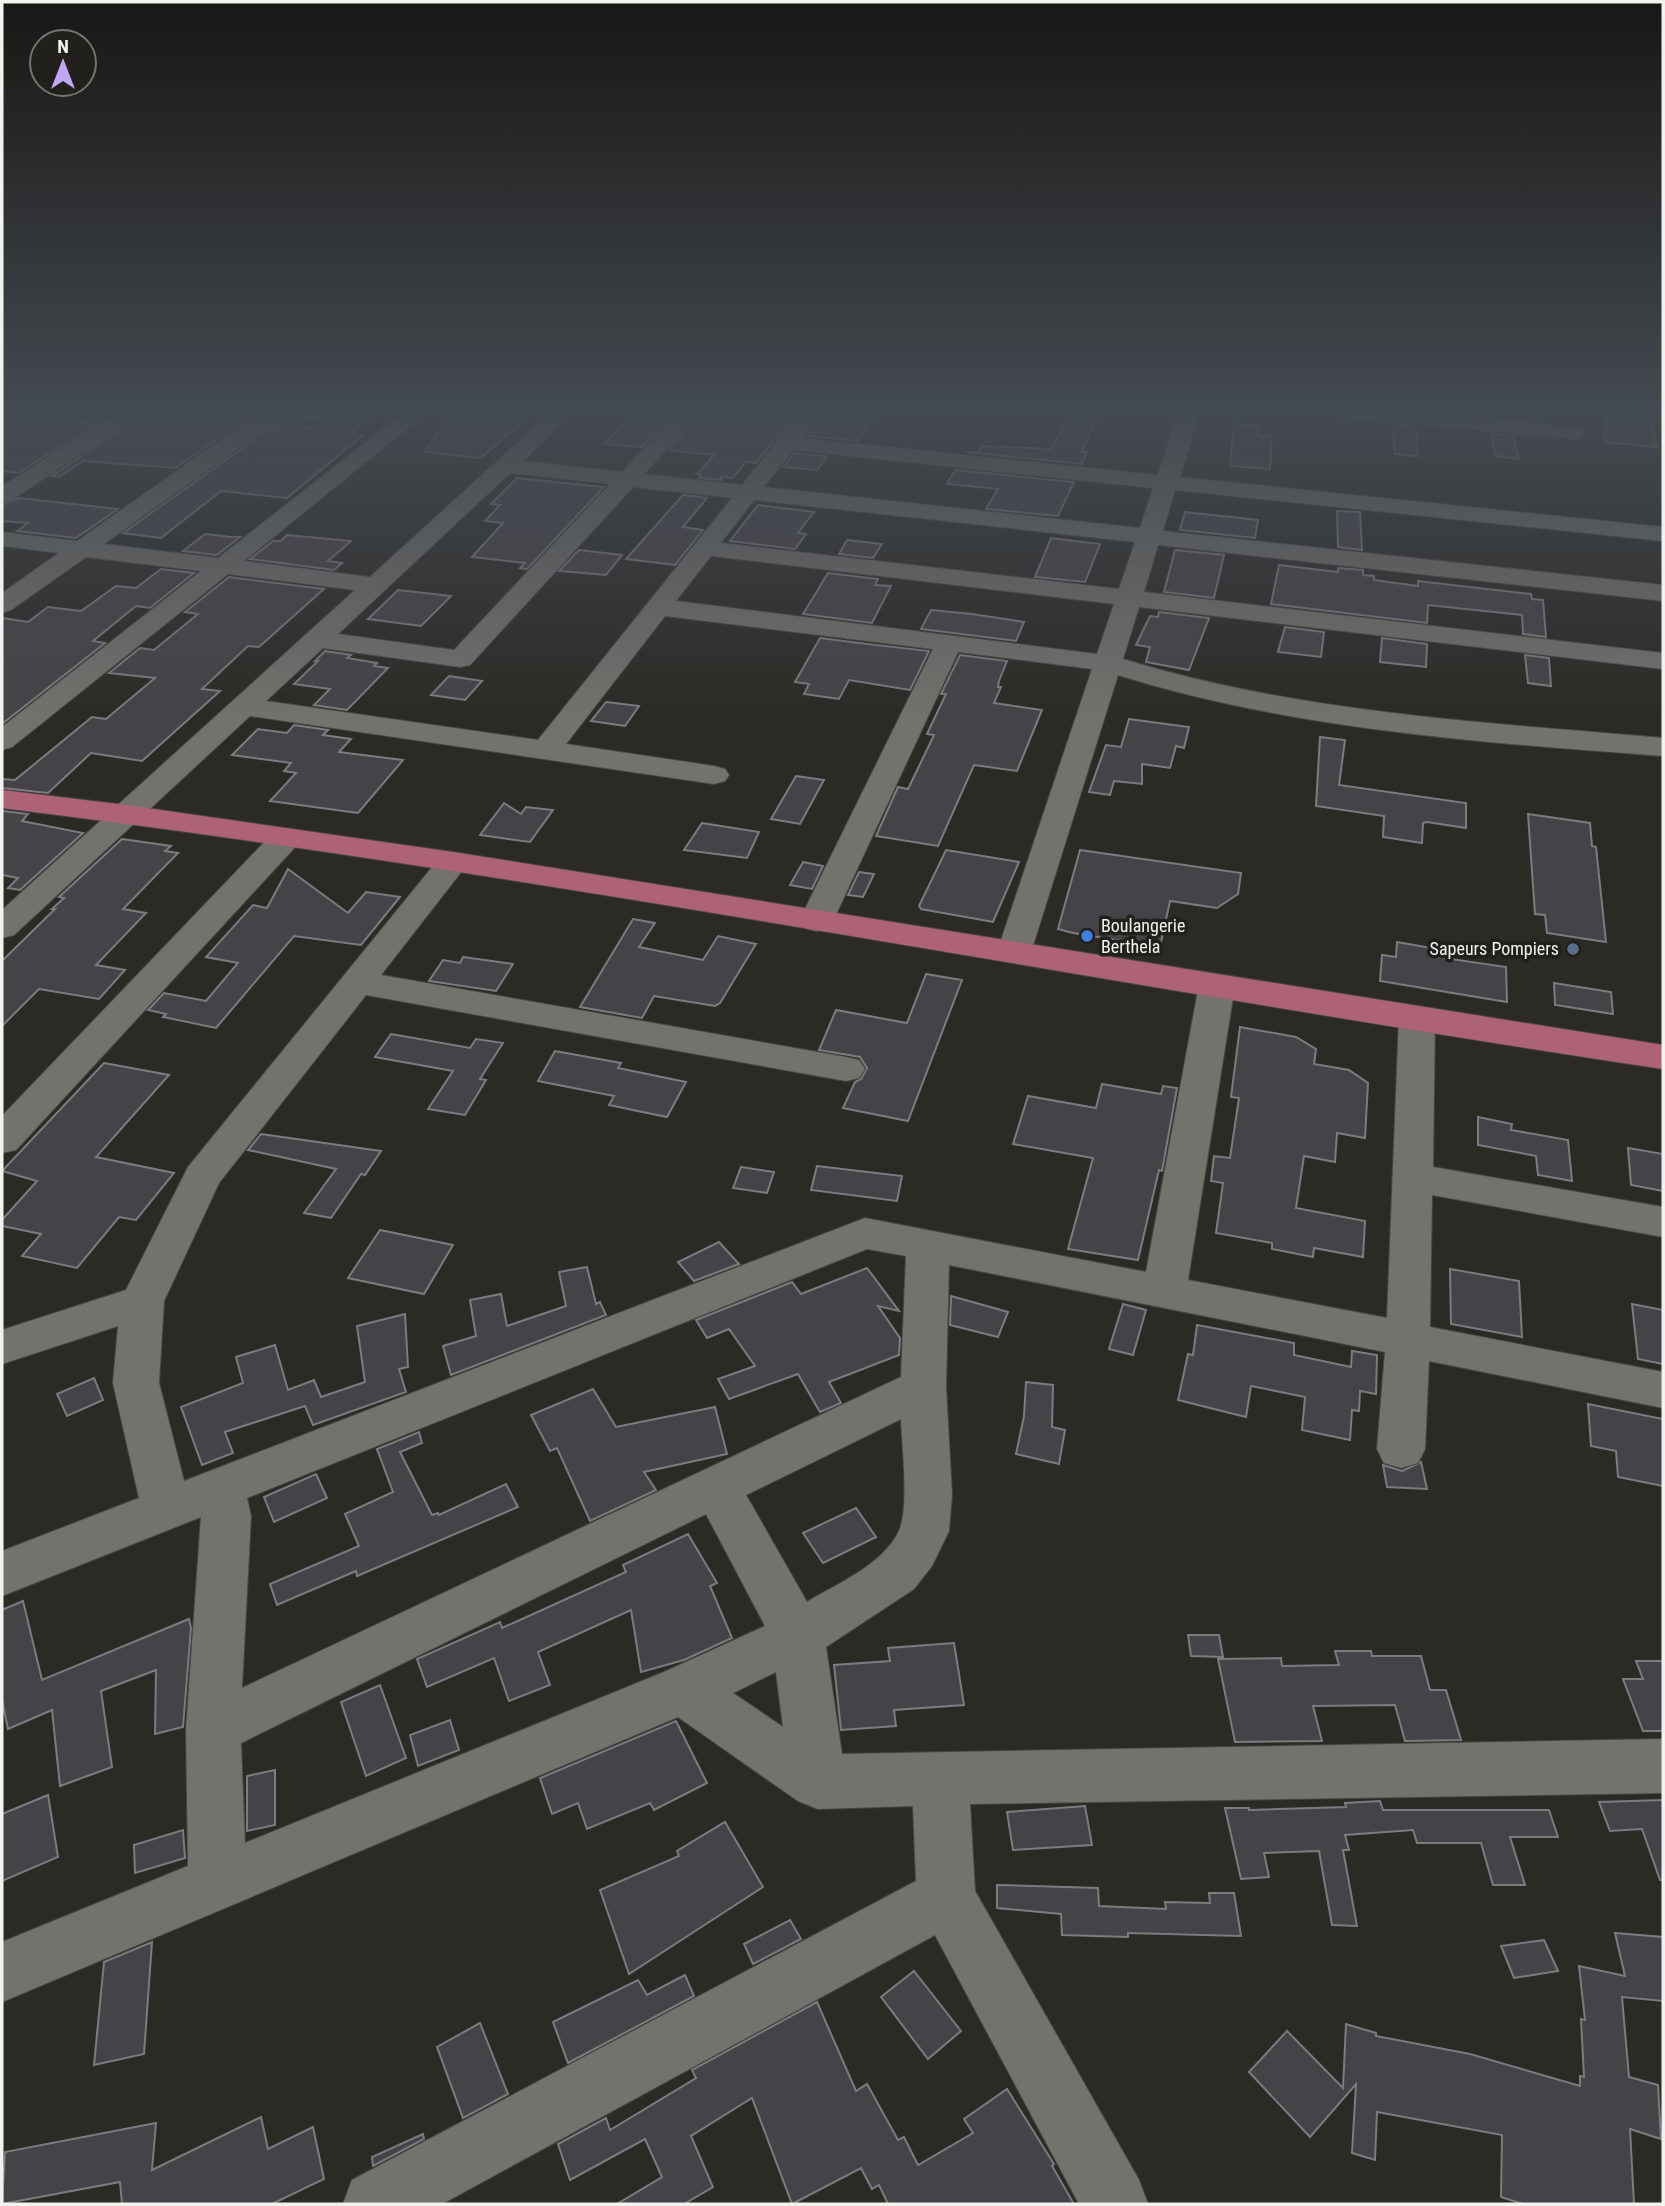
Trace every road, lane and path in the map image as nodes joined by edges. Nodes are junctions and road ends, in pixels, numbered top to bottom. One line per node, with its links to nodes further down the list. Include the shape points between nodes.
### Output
1 (133, 513): 12 (street)
2 (290, 513): 14 (street)
3 (455, 513): 15 (street)
4 (596, 513): 20 (street, via 460,659)
5 (732, 513): 13 (street)
6 (939, 513): 10 (street)
7 (1157, 513): 10 (street)
8 (1462, 513): 9 (street)
9 (1663, 534)
10 (1149, 536): 16 (street); 17 (street)
11 (2, 539): 12 (street)
12 (84, 548): 14 (street); 18 (street)
13 (704, 548): 17 (street); 19 (street)
14 (223, 566): 15 (street); 25 (street)
15 (376, 585): 20 (street)
16 (1663, 593)
17 (1129, 598): 22 (street); 23 (street)
18 (2, 606)
19 (659, 607): 21 (street); 27 (street)
20 (317, 639): 24 (street)
21 (950, 643): 23 (street); 33 (street)
22 (1663, 661)
23 (1108, 663): 26 (street, via 1161,682 1254,704); 35 (street)
24 (243, 706): 27 (street); 30 (street)
25 (2, 741)
26 (1663, 747)
27 (545, 750): 28 (street)
28 (714, 775)
29 (2, 799): 30 (main road)
30 (126, 814): 31 (main road); 34 (street)
31 (286, 838): 32 (main road); 41 (street)
32 (453, 862): 33 (main road); 36 (street)
33 (816, 920): 35 (main road)
34 (2, 928)
35 (1014, 952): 37 (main road)
36 (357, 982): 40 (street); 46 (street, via 202,1177)
37 (1217, 985): 38 (main road); 45 (street)
38 (1417, 1017): 39 (main road); 42 (street)
39 (1663, 1057)
40 (846, 1069)
41 (2, 1140)
42 (1412, 1177): 43 (street); 47 (street)
43 (1663, 1222)
44 (928, 1245): 45 (street); 49 (street); 52 (street, via 865,1233)
45 (1164, 1292): 47 (street)
46 (142, 1301): 48 (street); 54 (street, via 136,1383)
47 (1408, 1340): 50 (street); 51 (street)
48 (2, 1347)
49 (923, 1387): 53 (street); 56 (street, via 928,1494 924,1531 914,1551 896,1573)
50 (1663, 1390)
51 (1401, 1449)
52 (220, 1487): 54 (street); 58 (street, via 226,1516)
53 (716, 1487): 56 (street); 58 (street)
54 (166, 1508): 55 (street)
55 (2, 1574)
56 (798, 1636): 57 (street); 61 (street)
57 (683, 1690): 61 (street); 62 (street)
58 (213, 1729): 62 (street)
59 (1663, 1766): 60 (street)
60 (940, 1777): 61 (street); 63 (street)
61 (818, 1782)
62 (217, 1884): 64 (street)
63 (946, 1897): 65 (street); 66 (street)
64 (2, 1972)
65 (376, 2204)
66 (1115, 2204)

